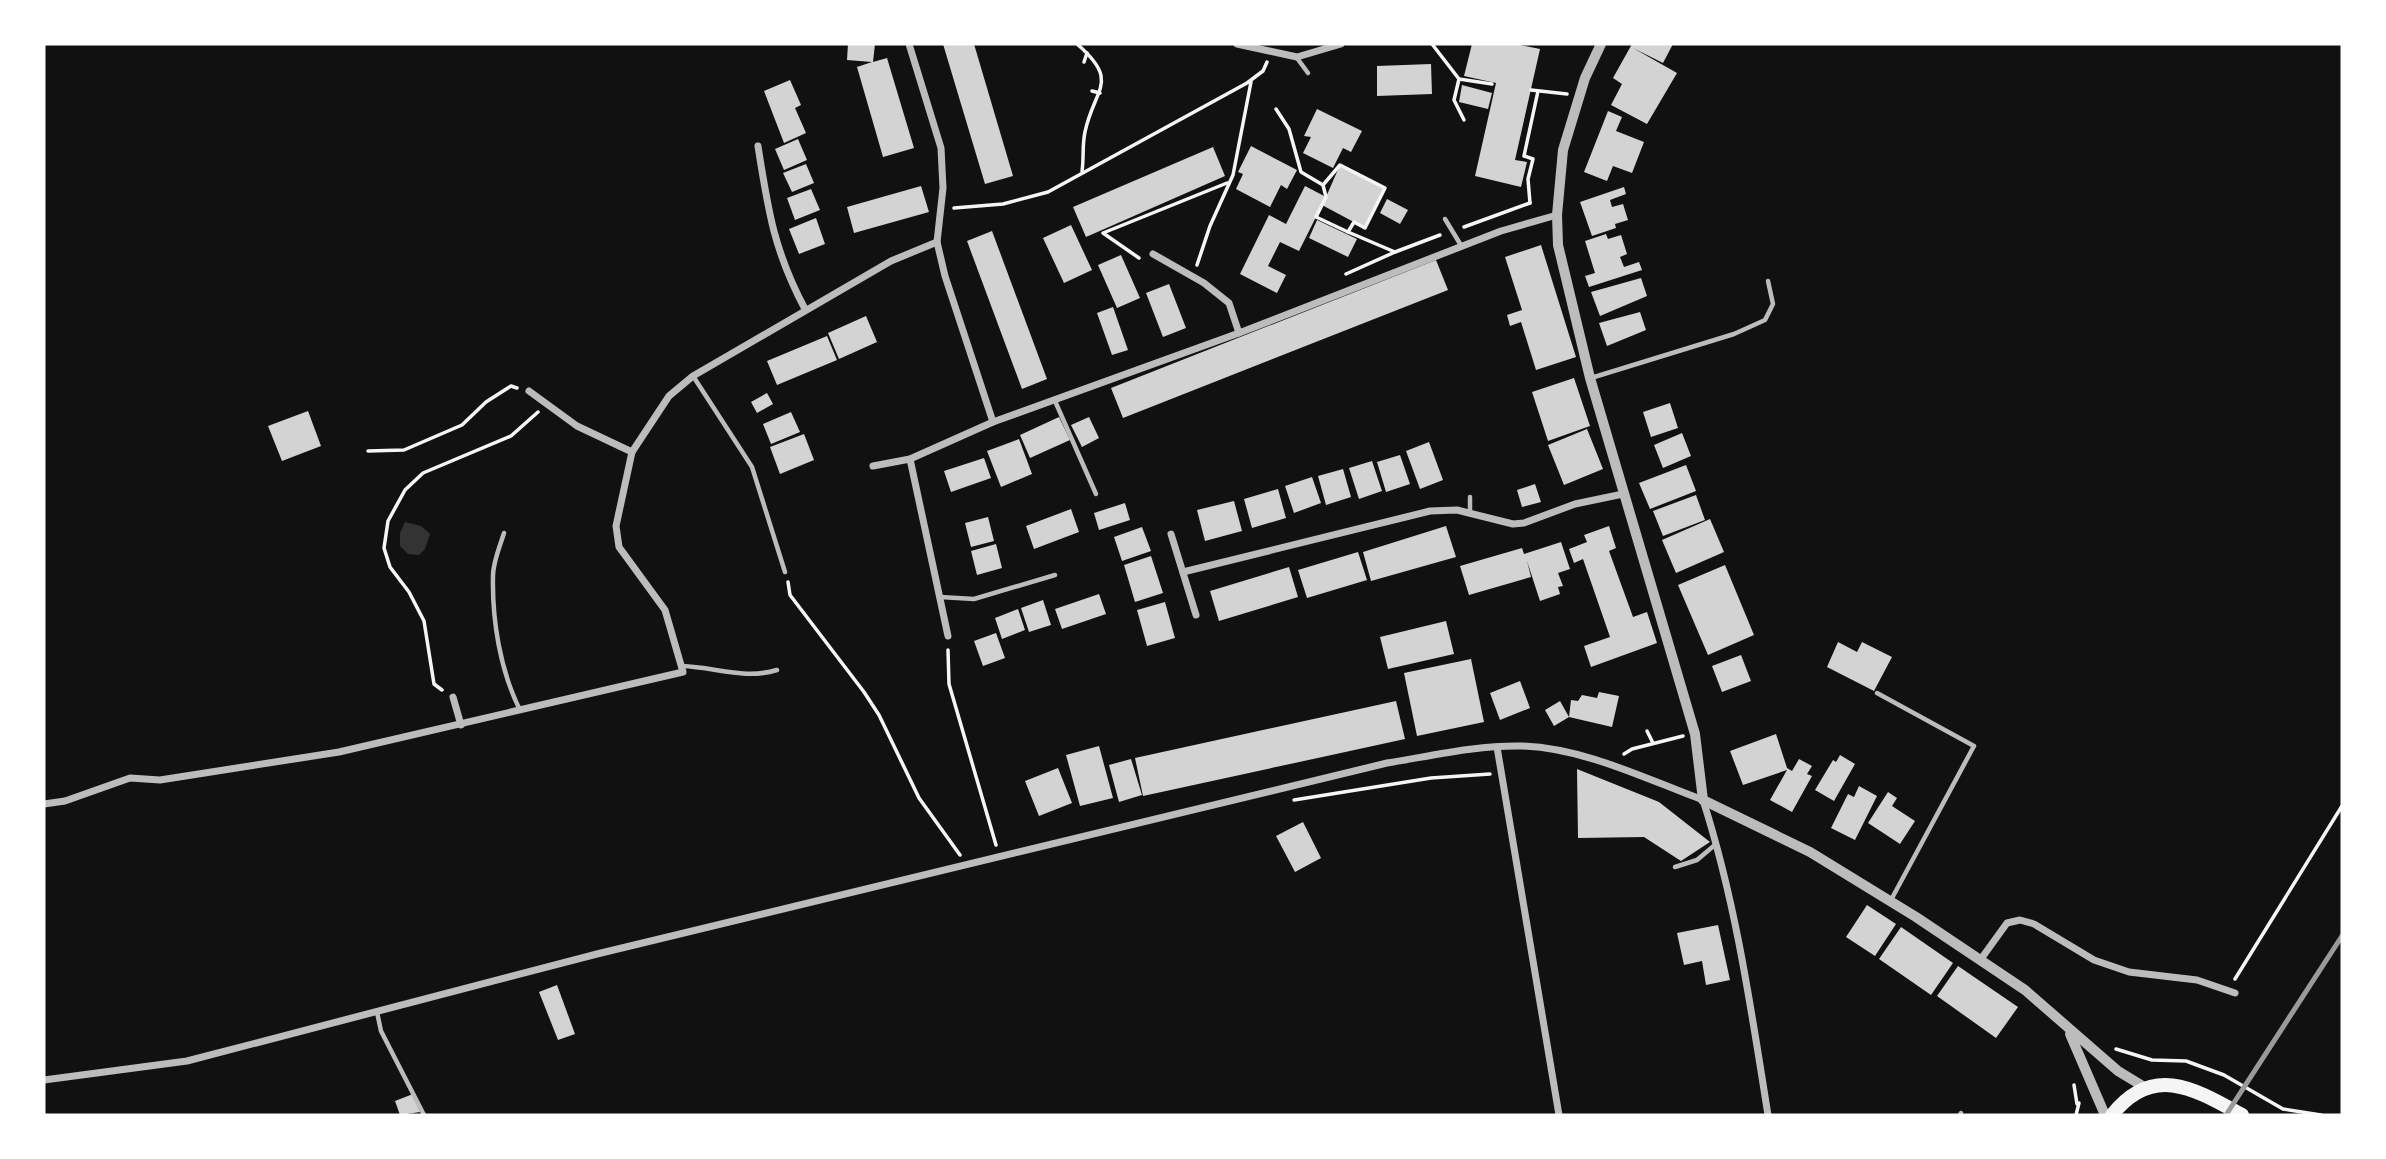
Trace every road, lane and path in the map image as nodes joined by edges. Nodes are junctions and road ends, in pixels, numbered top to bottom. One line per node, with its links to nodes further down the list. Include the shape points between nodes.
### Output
1 (909, 44): 27 (street, via 942,148)
2 (1077, 44): 8 (path)
3 (1237, 44): 7 (street)
4 (1341, 44): 9 (street)
5 (1432, 44): 12 (path)
6 (1601, 44): 19 (street)
7 (1270, 52): 9 (street); 13 (path, via 1263,71)
8 (1087, 53): 10 (path); 18 (path, via 1097,61 1101,73)
9 (1297, 57): 11 (lane)
10 (1084, 62)
11 (1308, 73)
12 (1460, 79): 14 (path); 21 (path, via 1454,100)
13 (1252, 80): 23 (path); 24 (path)
14 (1492, 84)
15 (1531, 90): 16 (path)
16 (1538, 91): 19 (path); 26 (path, via 1524,156 1533,159 1528,179)
17 (1092, 92): 18 (path)
18 (1100, 93): 23 (path, via 1085,131)
19 (1579, 96): 28 (street, via 1563,150)
20 (1276, 109): 25 (path, via 1289,129 1301,172)
21 (1464, 120)
22 (758, 146): 40 (street, via 771,231 785,273)
23 (1082, 171): 27 (path, via 1029,198)
24 (1229, 182): 36 (path, via 1103,233 1139,258); 38 (path)
25 (1323, 185): 31 (path, via 1326,197 1316,217); 31 (path, via 1340,165 1385,188 1365,228 1354,222)
26 (1530, 203): 30 (path); 32 (path)
27 (941, 209): 33 (street)
28 (1557, 215): 30 (street); 43 (street, via 1558,246)
29 (1446, 219): 32 (lane)
30 (1530, 224): 34 (street, via 1501,230)
31 (1348, 232): 35 (path)
32 (1453, 232): 34 (lane); 35 (path)
33 (937, 242): 40 (street, via 891,261); 47 (street)
34 (1463, 248): 41 (street)
35 (1395, 252): 37 (path)
36 (1153, 254): 38 (street)
37 (1346, 274)
38 (1195, 278): 41 (street, via 1228,303)
39 (1768, 281): 43 (lane, via 1773,304 1765,320 1734,334)
40 (805, 309): 42 (street)
41 (1239, 333): 45 (street)
42 (693, 376): 49 (street, via 669,396); 58 (lane, via 752,467)
43 (1590, 378): 53 (street)
44 (529, 391): 46 (street); 48 (path, via 511,386 461,425 404,450)
45 (1055, 401): 47 (street); 52 (lane)
46 (547, 404): 49 (street, via 577,426); 67 (path, via 511,436 423,472 405,490 388,521 384,548 390,567 424,621 435,684)
47 (993, 422): 50 (street)
48 (368, 451)
49 (632, 452): 64 (street, via 616,526 619,547 665,610)
50 (910, 459): 51 (street); 61 (street)
51 (873, 466)
52 (1096, 494)
53 (1623, 494): 55 (street, via 1575,504 1524,523); 71 (street)
54 (1470, 497): 55 (lane)
55 (1470, 513): 59 (street, via 1430,511)
56 (504, 533): 68 (lane, via 492,573 508,686)
57 (1171, 534): 59 (street)
58 (785, 572): 82 (path, via 790,595 864,692 919,798)
59 (1183, 572): 62 (street)
60 (1055, 575): 61 (lane, via 974,599)
61 (940, 597): 63 (street)
62 (1196, 615)
63 (948, 636): 81 (path, via 949,684)
64 (681, 666): 65 (lane, via 746,675); 68 (street, via 683,672)
65 (777, 670)
66 (1877, 693): 84 (lane, via 1974,746)
67 (453, 697): 69 (street)
68 (520, 711): 69 (street)
69 (461, 725): 78 (street, via 326,754 160,780 130,778)
70 (1647, 731): 72 (path)
71 (1695, 734): 72 (path); 77 (street)
72 (1653, 743): 74 (path)
73 (1497, 747): 74 (street, via 1546,749); 75 (street); 76 (street, via 1387,763)
74 (1606, 765): 77 (street)
75 (1503, 773): 76 (path, via 1431,778 1297,802); 93 (street)
76 (1273, 791): 81 (street)
77 (1703, 800): 80 (street); 84 (street, via 1776,834)
78 (44, 804)
79 (2342, 806): 86 (path)
80 (1717, 844): 83 (lane, via 1697,859); 94 (street, via 1749,985)
81 (1001, 857): 82 (street)
82 (967, 865): 87 (street, via 623,947)
83 (1675, 867)
84 (1891, 901): 85 (street)
85 (1981, 959): 86 (street, via 2007,923 2020,920 2035,923 2094,960 2129,972 2172,975); 88 (street, via 2025,990)
86 (2232, 992)
87 (377, 1012): 90 (street, via 187,1061); 92 (lane, via 381,1031)
88 (2069, 1031): 91 (street); 95 (street)
89 (2110, 1047): 98 (path, via 2152,1060 2186,1061 2224,1075 2283,1109)
90 (44, 1080)
91 (2146, 1088): 96 (highway); 97 (highway, via 2176,1085)
92 (424, 1115)
93 (1559, 1115)
94 (1769, 1115)
95 (2105, 1115)
96 (2112, 1115)
97 (2242, 1115)
98 (2321, 1115)

